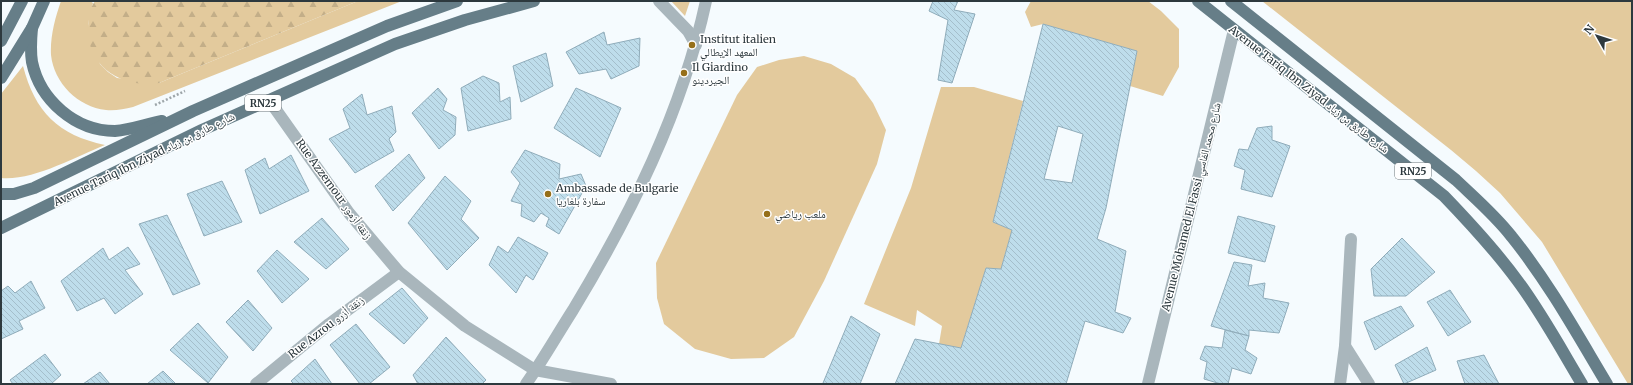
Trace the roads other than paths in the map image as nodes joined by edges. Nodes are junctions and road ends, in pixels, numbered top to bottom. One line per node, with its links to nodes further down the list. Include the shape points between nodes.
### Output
1 (22, 1): 11 (main road)
2 (44, 1): 9 (main road, RN25)
3 (457, 1): 15 (main road, Avenue Tariq Ibn Ziyad شارع طارق بن زياد / RN25, via 387,26)
4 (534, 1): 14 (main road, Avenue Tariq Ibn Ziyad شارع طارق بن زياد / RN25, via 465,20 395,44)
5 (659, 1): 12 (street, via 688,31)
6 (706, 1): 12 (street)
7 (1198, 1): 10 (main road, Avenue Tariq Ibn Ziyad شارع طارق بن زياد / RN25)
8 (1231, 1): 29 (main road, Avenue Tariq Ibn Ziyad شارع طارق بن زياد / RN25, via 1456,180 1485,207 1535,267)
9 (32, 28): 13 (main road, RN25); 15 (main road, RN25, via 32,56 37,77 44,92 67,115 97,129 113,131)
10 (1234, 30): 25 (street, Avenue Mohamed El Fassi شارع محمد الفاسي); 28 (main road, Avenue Tariq Ibn Ziyad شارع طارق بن زياد / RN25, via 1444,196 1495,251 1518,281)
11 (1, 41)
12 (696, 45): 21 (street, via 668,126 626,215 591,280)
13 (1, 78)
14 (269, 100): 17 (main road, Avenue Tariq Ibn Ziyad شارع طارق بن زياد / RN25); 19 (street, Rue Azzemour زنقة أزمور, via 349,213)
15 (177, 119): 16 (main road, Avenue Tariq Ibn Ziyad شارع طارق بن زياد / RN25, via 34,188 14,194)
16 (1, 194)
17 (1, 228)
18 (1352, 240): 20 (street)
19 (398, 272): 21 (street, Rue Azzemour زنقة أزمور, via 465,326); 22 (street, Rue Azrou زنقة أزرو)
20 (1344, 346): 26 (street); 27 (street)
21 (535, 370): 23 (street); 24 (street, Rue Azzemour زنقة أزمور)
22 (256, 384)
23 (526, 384)
24 (610, 384)
25 (1148, 384)
26 (1340, 384)
27 (1369, 384)
28 (1582, 384)
29 (1607, 384)

